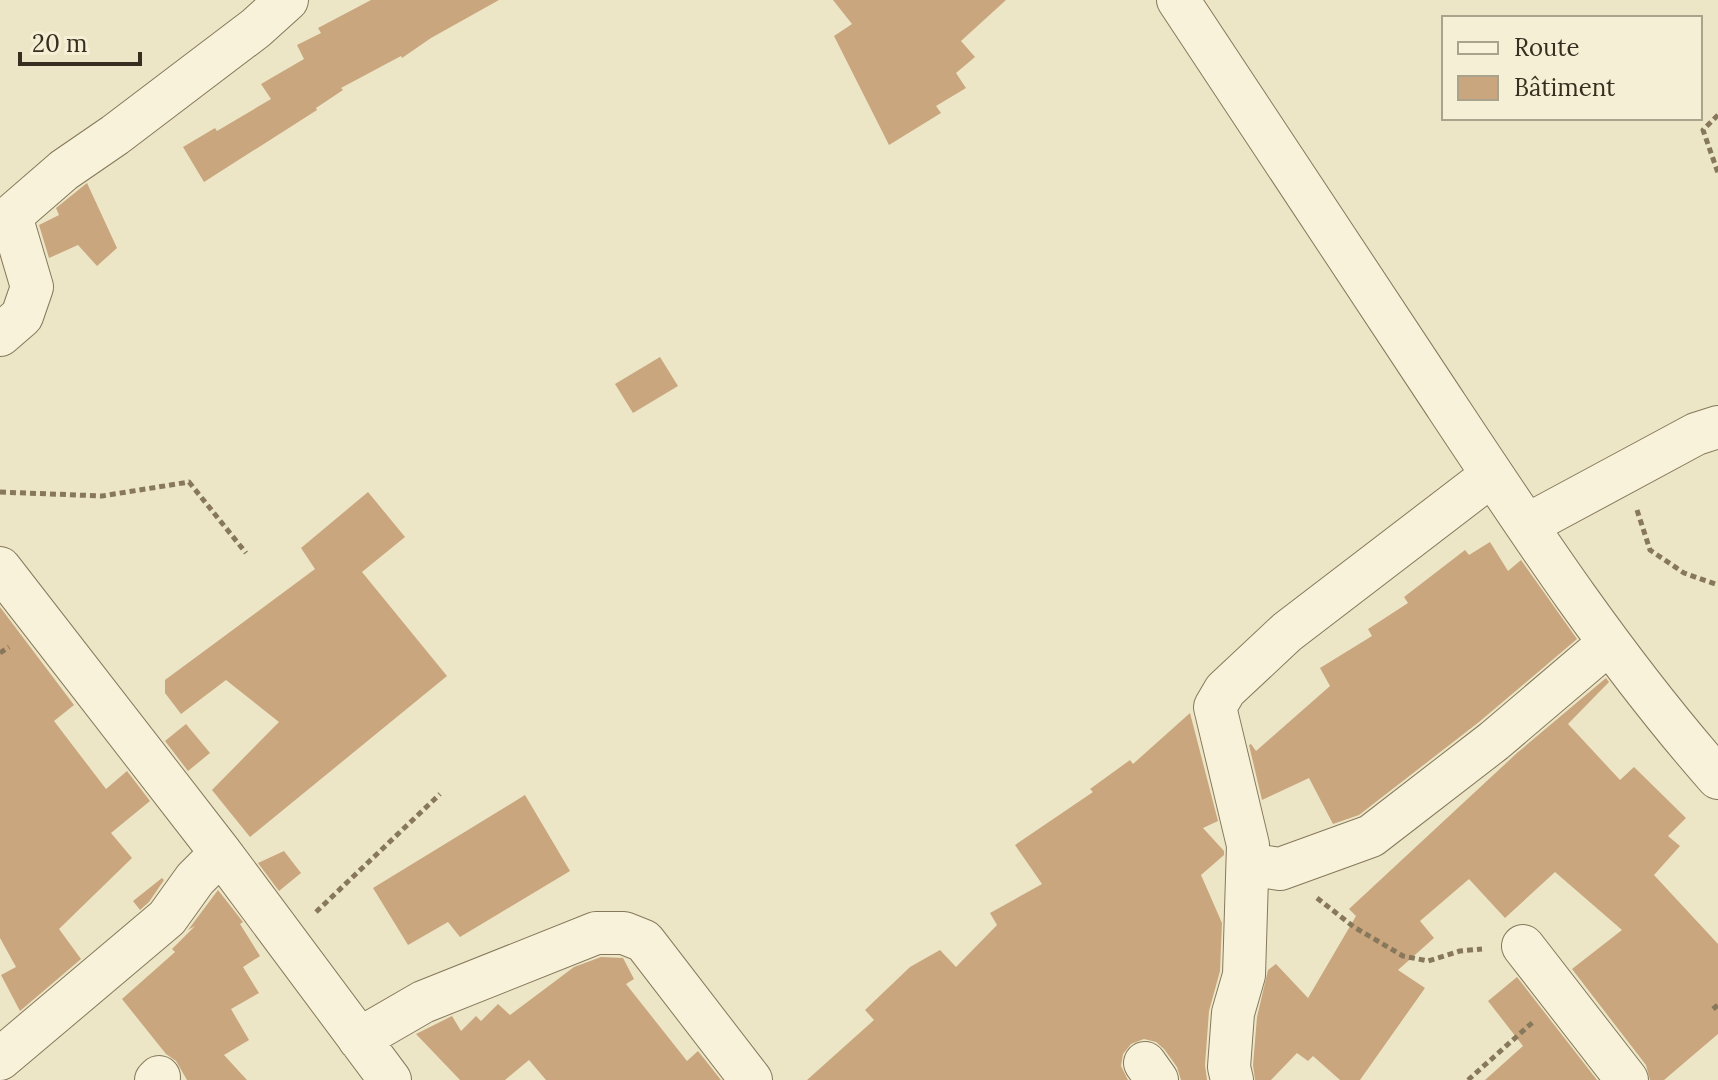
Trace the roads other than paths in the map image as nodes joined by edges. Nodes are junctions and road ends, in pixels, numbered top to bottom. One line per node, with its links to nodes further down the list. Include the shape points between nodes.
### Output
1 (287, 0): 3 (street)
2 (1178, 0): 6 (street)
3 (255, 14): 4 (street, via 11,216 32,287 22,316)
4 (0, 335)
5 (1718, 427): 7 (street)
6 (1492, 475): 7 (street); 12 (street, via 1287,632 1225,690 1215,707 1248,845)
7 (1527, 525): 9 (street)
8 (0, 568): 11 (street)
9 (1608, 644): 10 (street); 12 (street, via 1371,836)
10 (1718, 778)
11 (221, 853): 14 (street); 15 (street, via 167,918)
12 (1264, 867): 18 (street, via 1233,1013)
13 (1523, 946): 19 (street)
14 (359, 1039): 16 (street); 17 (street, via 423,1002 596,933 624,933 644,941)
15 (0, 1059)
16 (390, 1080)
17 (751, 1080)
18 (1232, 1080)
19 (1627, 1080)

